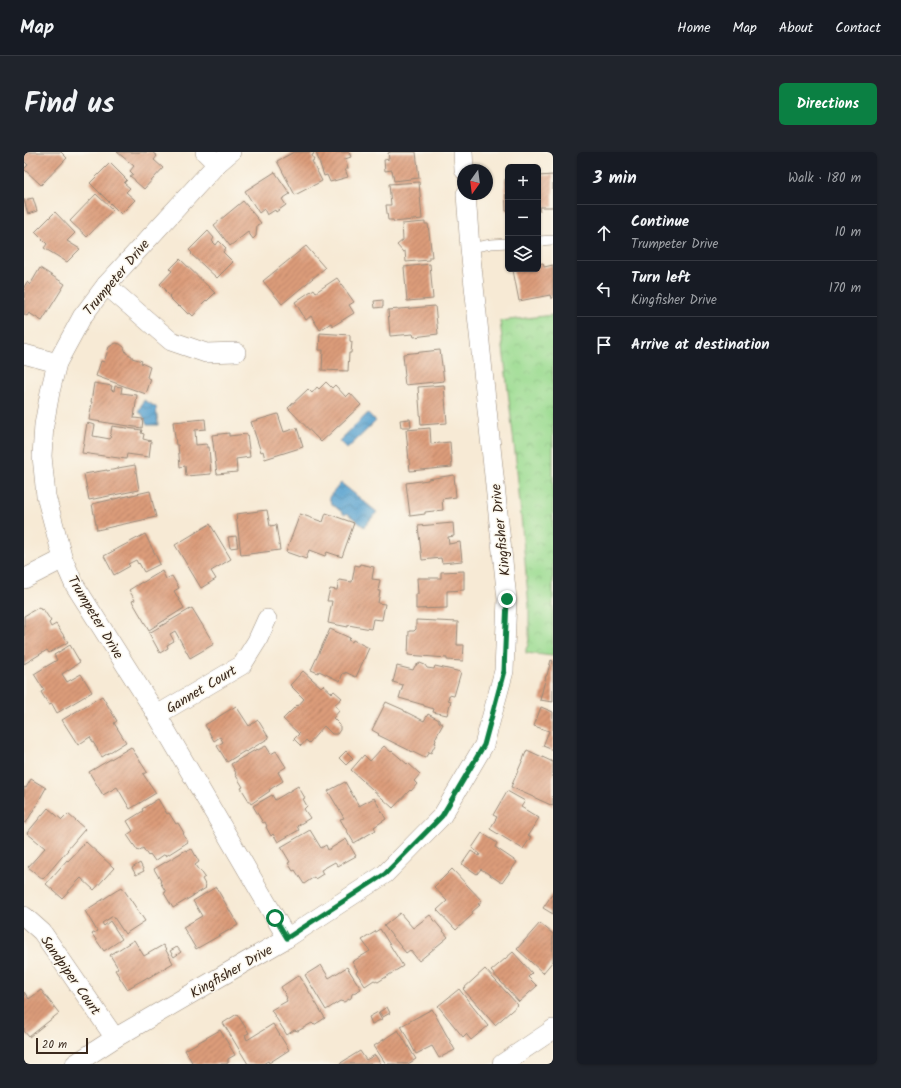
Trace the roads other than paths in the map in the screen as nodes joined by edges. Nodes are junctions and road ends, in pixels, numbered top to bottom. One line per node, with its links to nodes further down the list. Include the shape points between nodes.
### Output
1 (231, 152): 3 (street, Trumpeter Drive)
2 (463, 152): 4 (street)
3 (211, 158): 10 (street, Trumpeter Drive)
4 (464, 164)
5 (466, 200): 9 (street, Kingfisher Drive)
6 (553, 240): 7 (lane)
7 (541, 241)
8 (505, 243): 9 (lane)
9 (470, 248): 19 (street, Kingfisher Drive, via 507,599 504,671 484,745 442,816 385,874)
10 (106, 285): 11 (street, via 171,341 206,353); 13 (street, Trumpeter Drive, via 82,317)
11 (236, 352)
12 (24, 354): 13 (street)
13 (57, 363): 14 (street, Trumpeter Drive, via 44,425 42,456 46,496)
14 (63, 559): 15 (street); 17 (street, Trumpeter Drive, via 74,584)
15 (24, 579)
16 (267, 619): 17 (street, Gannet Court, via 242,664)
17 (157, 715): 19 (street, Trumpeter Drive)
18 (24, 916): 21 (street, Sandpiper Court, via 42,932)
19 (287, 938): 21 (street, Kingfisher Drive)
20 (552, 1031): 23 (street)
21 (115, 1038): 22 (street, Kingfisher Drive)
22 (75, 1064)
23 (502, 1064)

